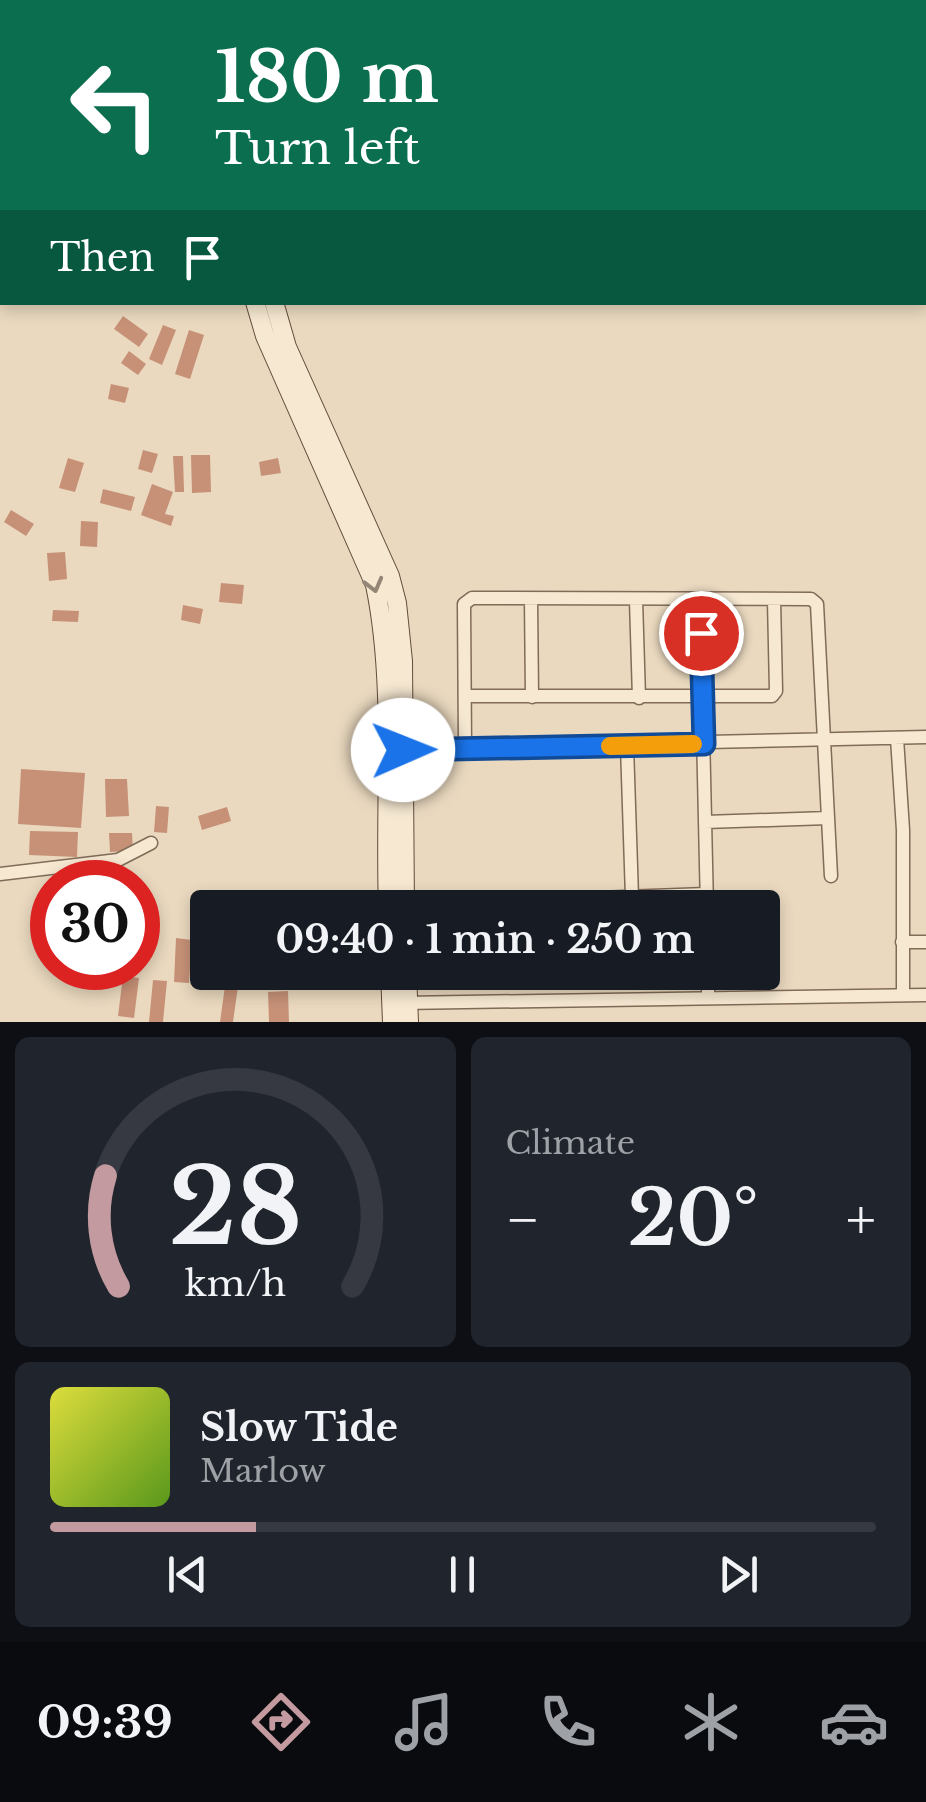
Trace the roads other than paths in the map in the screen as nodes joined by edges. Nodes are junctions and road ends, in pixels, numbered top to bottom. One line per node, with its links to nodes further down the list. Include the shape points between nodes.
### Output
1 (256, 305): 23 (street, one-way to 23, via 375,584 385,669)
2 (275, 305): 17 (street, via 390,576 402,645)
3 (531, 599): 4 (street); 7 (street, via 472,598 464,604); 8 (street)
4 (636, 600): 5 (street); 9 (street)
5 (700, 600): 6 (street); 10 (street)
6 (774, 600): 10 (street, via 776,691); 13 (street, via 817,604)
7 (465, 696): 8 (street); 16 (street)
8 (532, 697): 9 (street)
9 (639, 698): 10 (street)
10 (703, 698): 14 (street)
11 (926, 737): 12 (street)
12 (897, 738): 13 (street); 27 (street)
13 (823, 741): 14 (street); 18 (street)
14 (704, 744): 15 (street); 19 (street)
15 (627, 746): 16 (street); 25 (street)
16 (465, 748): 17 (street)
17 (403, 750): 24 (street)
18 (828, 818): 19 (street); 22 (street)
19 (705, 822): 26 (street)
20 (151, 842): 21 (street, via 118,860)
21 (0, 874)
22 (831, 876)
23 (388, 890)
24 (405, 890)
25 (632, 890)
26 (707, 890)
27 (902, 942): 28 (street); 31 (street)
28 (926, 942)
29 (708, 990): 32 (street)
30 (926, 995): 31 (street)
31 (903, 996): 32 (street)
32 (708, 998): 33 (street)
33 (400, 1013)

